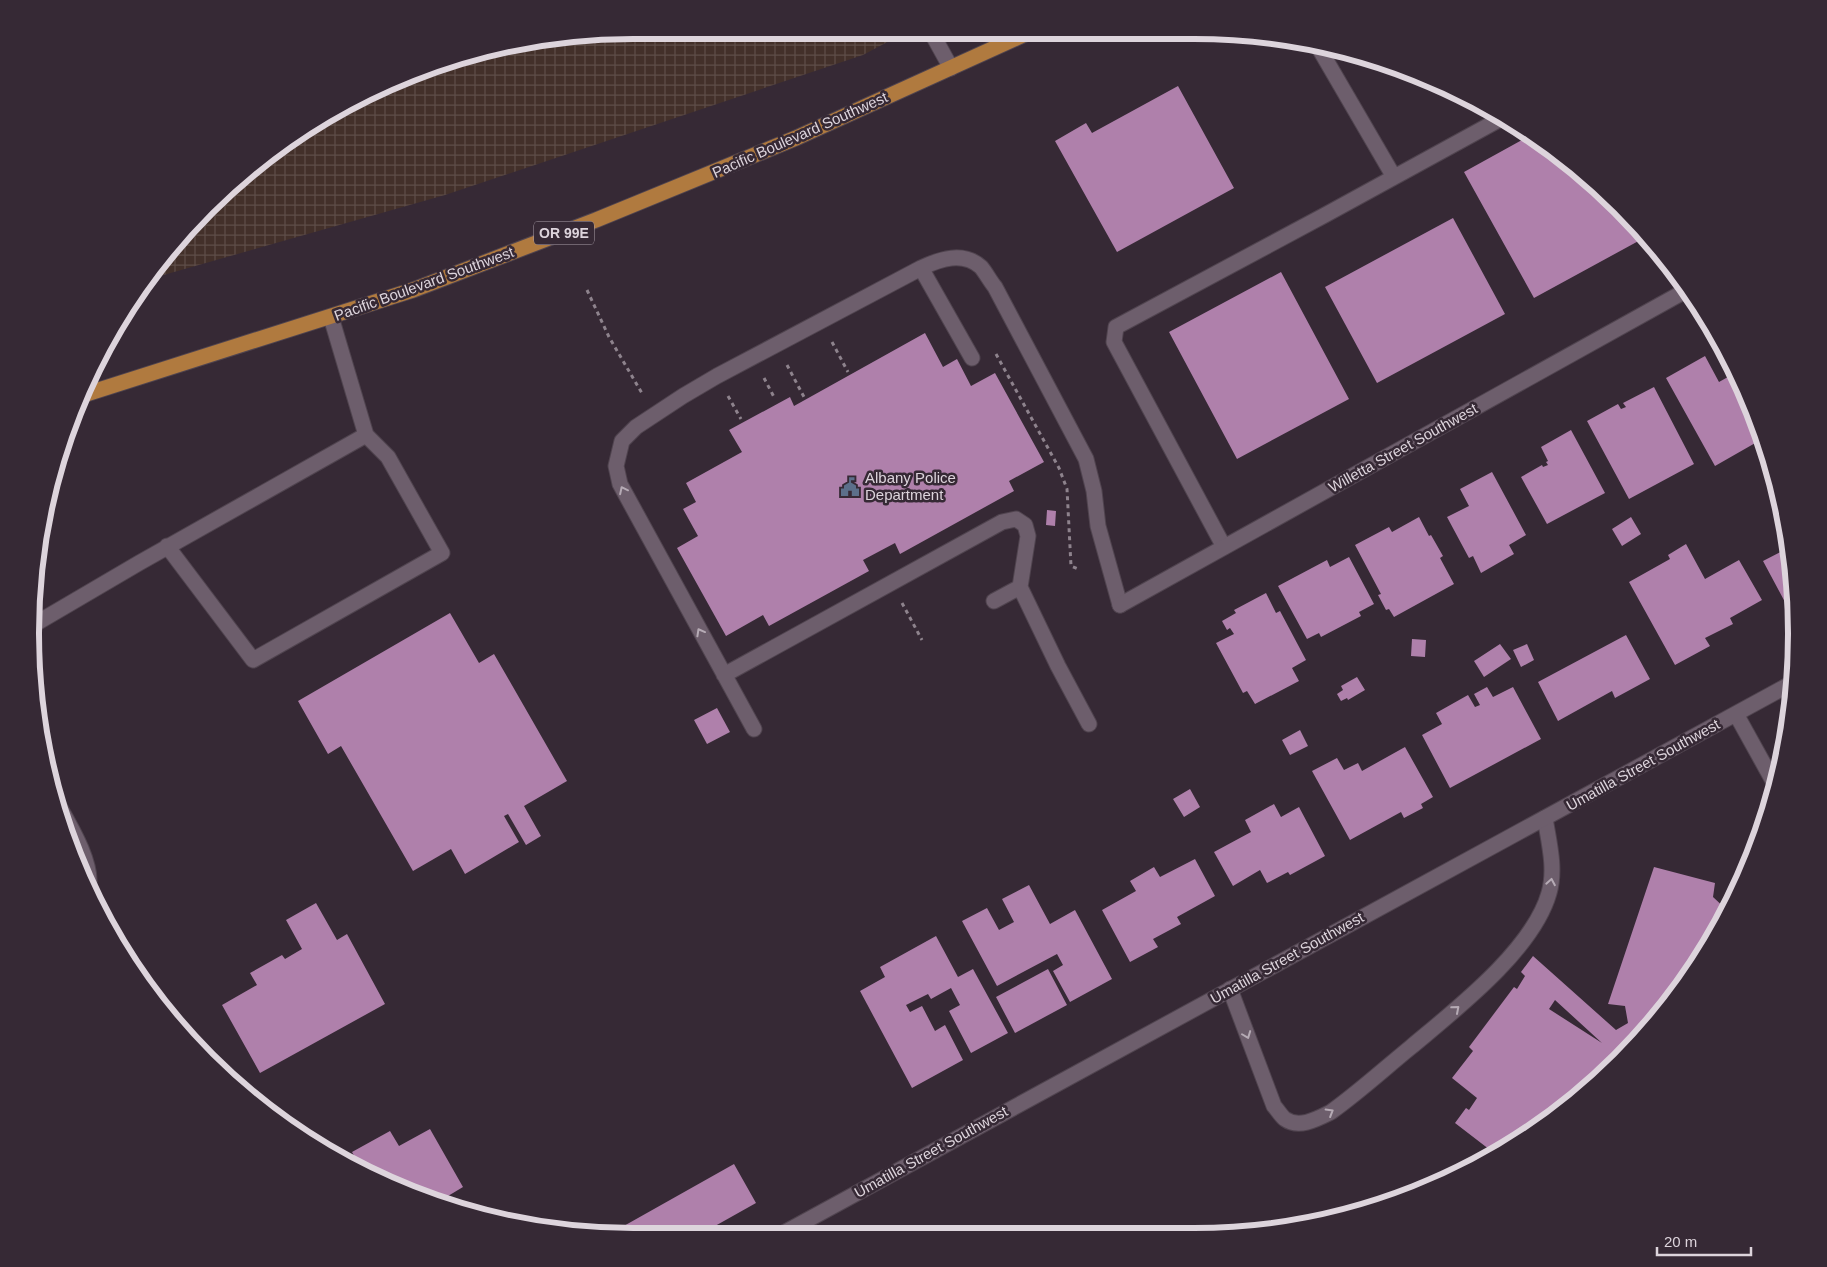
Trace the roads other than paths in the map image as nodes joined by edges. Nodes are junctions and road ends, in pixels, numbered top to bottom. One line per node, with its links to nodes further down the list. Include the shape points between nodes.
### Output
1 (935, 39): 4 (street)
2 (1014, 39): 4 (main road, Pacific Boulevard Southwest / OR 99E)
3 (1322, 53): 6 (street)
4 (950, 68): 9 (main road, Pacific Boulevard Southwest / OR 99E, via 657,196 413,290)
5 (1496, 121): 6 (street)
6 (1394, 177): 14 (street, via 1116,327 1114,342)
7 (921, 268): 10 (street); 14 (street, Willetta Street Southwest, via 941,259 964,258 980,267 995,287 1086,459 1098,526 1120,605); 18 (street, one-way to 7, via 620,484 616,466 622,442 636,427 684,396)
8 (1681, 293): 14 (street, Willetta Street Southwest)
9 (331, 317): 11 (main road, Pacific Boulevard Southwest / OR 99E); 12 (street)
10 (972, 358)
11 (90, 393)
12 (366, 435): 13 (street); 13 (street, via 388,457 442,552 253,660)
13 (167, 546): 17 (street)
14 (1224, 547)
15 (1020, 588): 16 (street); 18 (street, via 1028,536 1025,525 1016,519 1002,522); 21 (street)
16 (994, 601)
17 (39, 621)
18 (724, 675): 22 (street)
19 (1785, 687): 20 (street, Umatilla Street Southwest)
20 (1736, 714): 23 (street); 24 (street, Umatilla Street Southwest)
21 (1089, 724)
22 (754, 729)
23 (1771, 776)
24 (1545, 818): 27 (street, Umatilla Street Southwest); 27 (street, one-way to 24, via 1274,1106 1284,1118 1299,1124 1331,1112 1461,1005 1515,952 1531,930 1549,894 1553,872)
25 (71, 828): 26 (street)
26 (85, 862)
27 (1230, 990): 28 (street, Umatilla Street Southwest)
28 (793, 1228)

